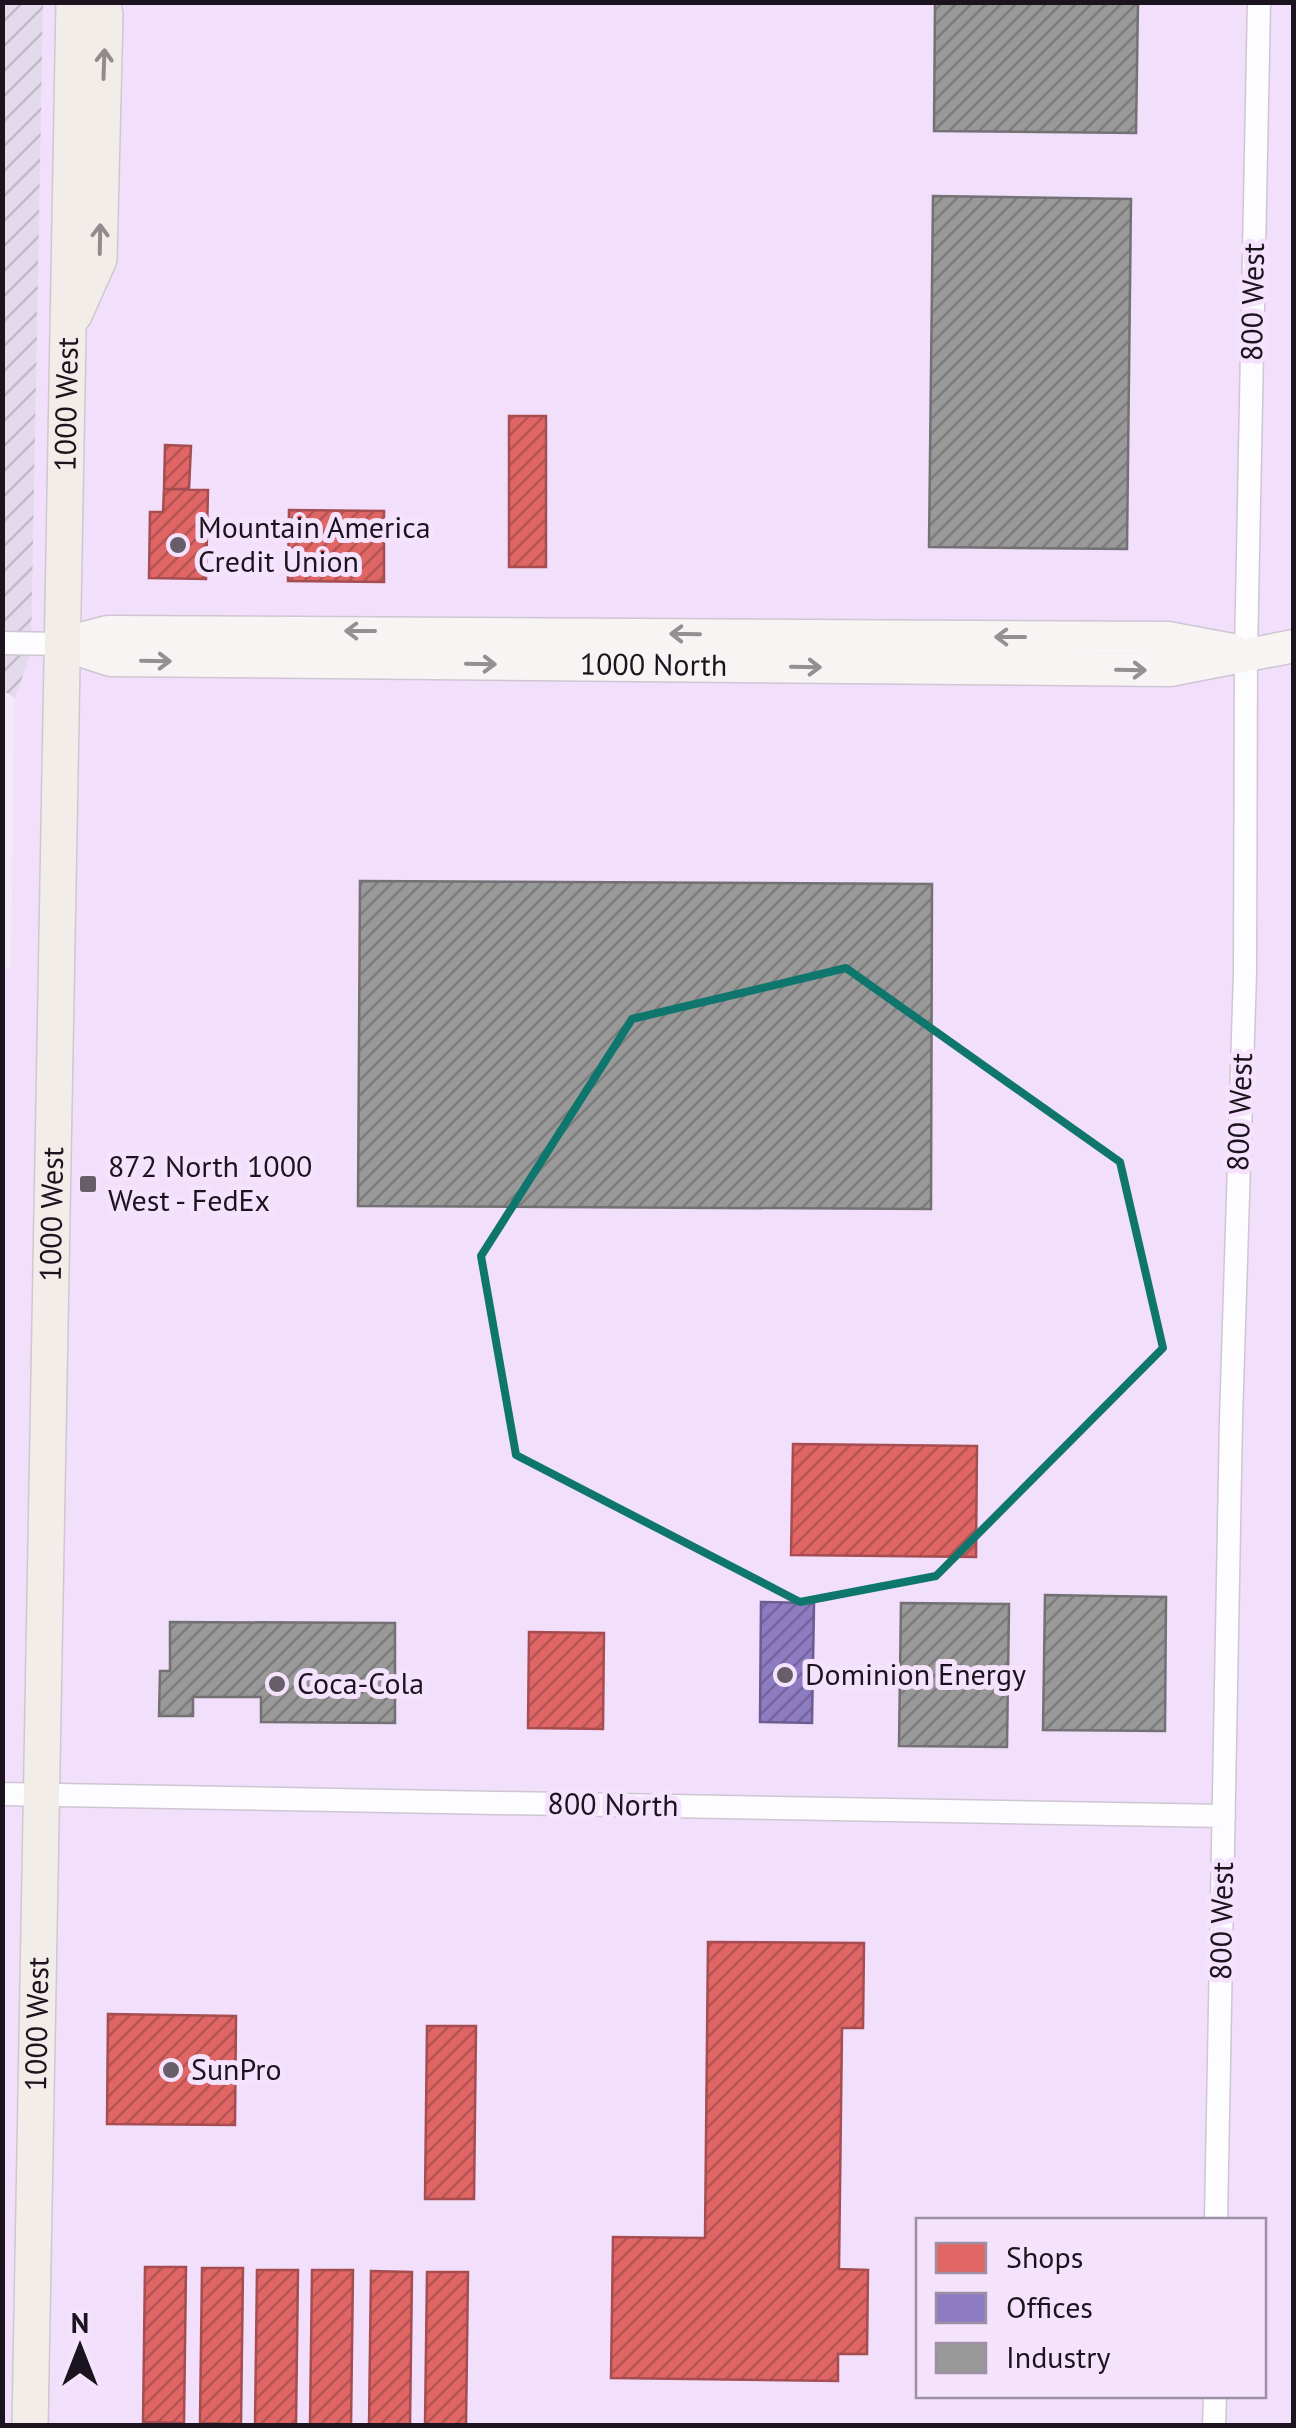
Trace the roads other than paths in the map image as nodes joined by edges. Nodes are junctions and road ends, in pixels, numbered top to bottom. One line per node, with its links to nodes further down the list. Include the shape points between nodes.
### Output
1 (74, 2): 4 (main road, 1000 West)
2 (102, 2): 4 (main road, one-way to 2, via 99,259)
3 (1258, 2): 8 (street, 800 West)
4 (67, 330): 6 (main road, 1000 West)
5 (2, 643): 6 (street, 1000 North)
6 (61, 644): 8 (street, 1000 North, via 108,632 447,631 1168,638); 10 (main road, 1000 West)
7 (1294, 646): 8 (street, 1000 North)
8 (1246, 653): 11 (street, 800 West, via 1245,973)
9 (2, 1794): 10 (street, 800 North)
10 (41, 1795): 11 (street, 800 North); 14 (main road, 1000 West)
11 (1224, 1816): 12 (street, 800 West)
12 (1216, 2218)
13 (1215, 2398): 15 (street)
14 (30, 2426)
15 (1214, 2426)

